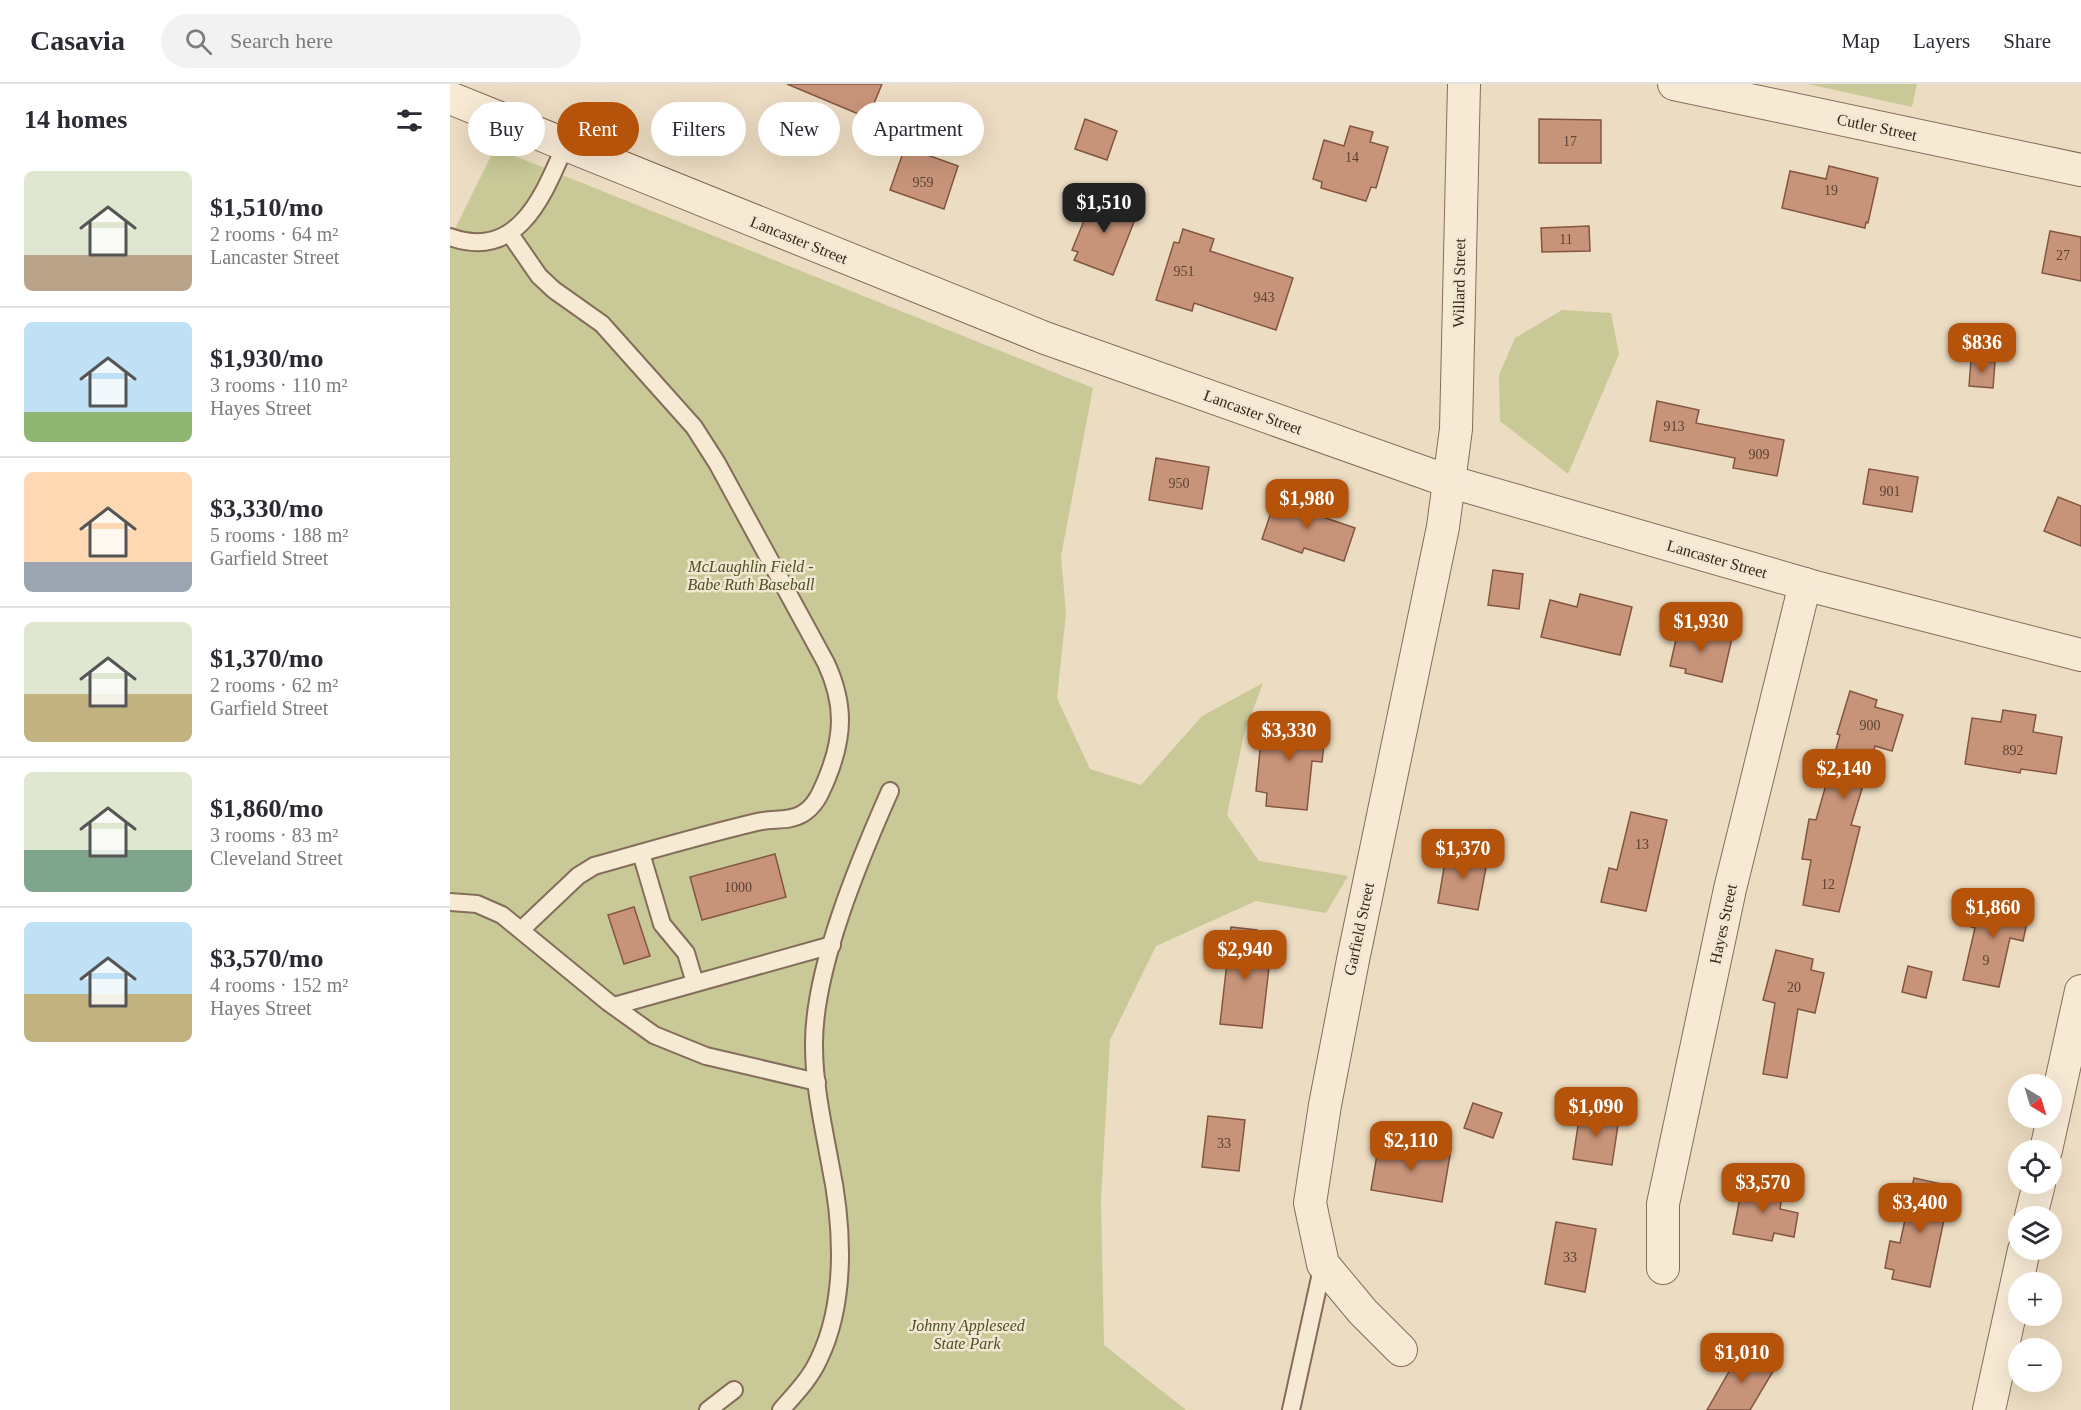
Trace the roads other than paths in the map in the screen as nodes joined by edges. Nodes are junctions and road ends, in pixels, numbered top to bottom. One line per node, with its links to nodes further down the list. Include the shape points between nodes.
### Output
1 (1464, 84): 10 (street, Willard Street, via 1455,429)
2 (1674, 84): 7 (street, Cutler Street)
3 (450, 98): 4 (street, Lancaster Street)
4 (557, 143)
5 (560, 156): 8 (lane, via 532,212)
6 (590, 156): 10 (street, Lancaster Street, via 1045,338)
7 (2081, 170)
8 (510, 234): 9 (lane, via 477,242); 14 (lane, via 539,276 602,324 694,427 836,684 840,712 838,752 813,806 794,818 757,822)
9 (450, 237)
10 (1448, 481): 11 (street, Lancaster Street); 24 (street, Garfield Street, via 1443,526 1323,1116 1310,1203)
11 (1805, 584): 12 (street, Lancaster Street); 25 (street, Hayes Street, via 1730,889 1663,1204)
12 (2081, 655)
13 (890, 791): 17 (lane)
14 (641, 853): 16 (lane, via 588,868); 18 (lane, via 662,924 686,953)
15 (450, 902): 16 (lane, via 488,908)
16 (521, 930): 20 (lane)
17 (832, 945): 18 (lane); 21 (lane, via 818,1004 814,1046)
18 (695, 983): 20 (lane)
19 (2081, 991): 22 (street)
20 (614, 1006): 21 (lane, via 654,1035 682,1048)
21 (817, 1082): 29 (lane, via 837,1202 838,1283 832,1322 819,1359)
22 (2048, 1140)
23 (2022, 1260): 31 (street)
24 (1323, 1264): 26 (street, Garfield Street); 30 (lane)
25 (1663, 1268)
26 (1401, 1350)
27 (734, 1390): 28 (lane)
28 (708, 1410)
29 (781, 1410)
30 (1290, 1410)
31 (1989, 1410)

